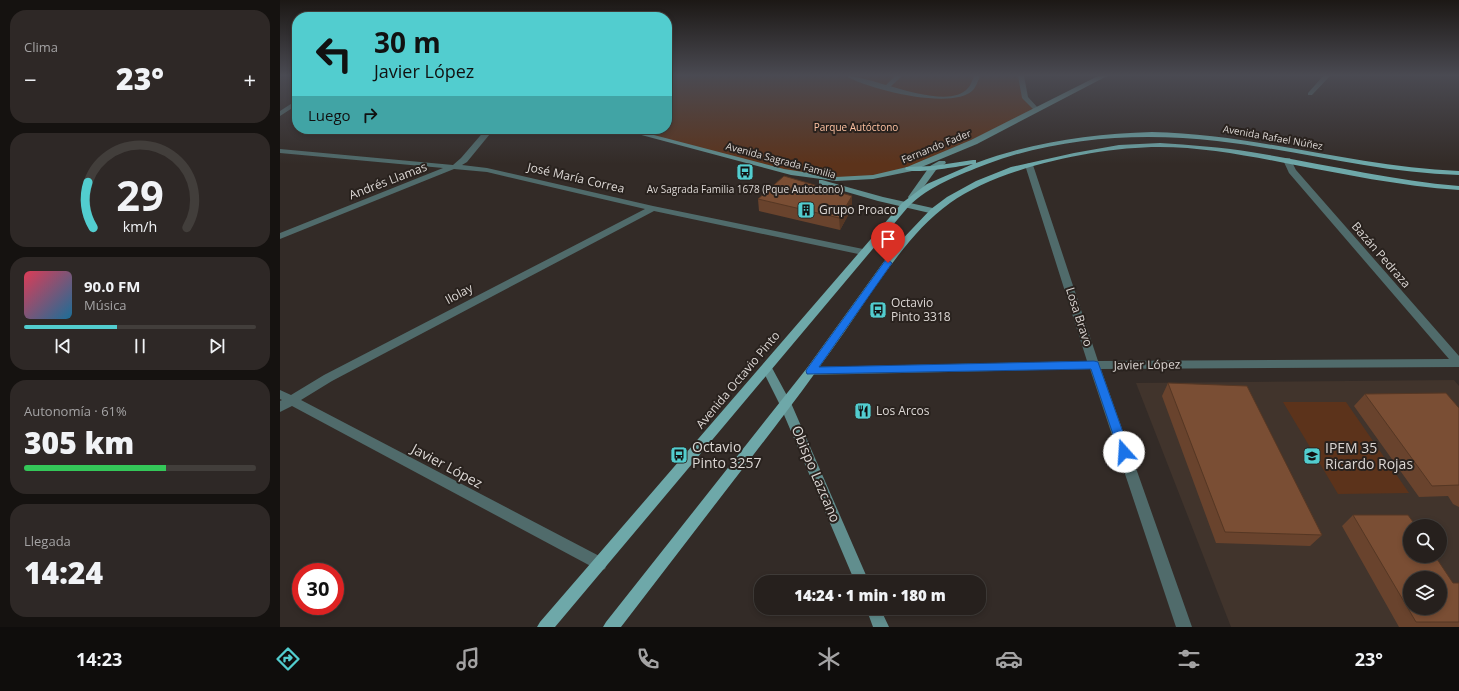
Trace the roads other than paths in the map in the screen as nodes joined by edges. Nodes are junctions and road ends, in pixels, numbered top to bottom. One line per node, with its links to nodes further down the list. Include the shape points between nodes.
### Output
1 (1032, 105): 4 (street)
2 (1046, 105): 4 (main road, Fernando Fader)
3 (292, 106): 5 (street)
4 (1037, 110): 8 (main road, Fernando Fader)
5 (280, 114)
6 (486, 134): 13 (street, Andrés Llamas)
7 (642, 134): 16 (main road, Avenida Sagrada Familia)
8 (974, 142): 14 (main road); 15 (main road, Fernando Fader)
9 (280, 151): 13 (street, José María Correa)
10 (991, 160): 14 (main road); 17 (main road, Avenida Rafael Núñez, via 1044,146 1112,135 1151,133 1242,142 1396,169); 19 (main road, Avenida Rafael Núñez, via 959,172)
11 (1287, 160): 12 (main road, Avenida Rafael Núñez, via 1210,148 1160,145 1118,147); 18 (main road, Avenida Rafael Núñez, via 1410,184); 25 (street, Bazán Pedraza, via 1292,171)
12 (1029, 165): 22 (main road, Avenida Rafael Núñez, via 979,183); 26 (street, Losa Bravo)
13 (456, 166): 21 (street, José María Correa, via 487,170); 23 (street, Andrés Llamas)
14 (933, 168): 15 (main road); 19 (main road)
15 (909, 169): 16 (main road, Fernando Fader, via 873,177 836,179)
16 (784, 171): 20 (main road, Avenida Sagrada Familia)
17 (1459, 173)
18 (1459, 188)
19 (912, 197): 20 (main road, Avenida Rafael Núñez)
20 (905, 205): 22 (main road, Avenida Sagrada Familia); 24 (main road, Avenida Octavio Pinto)
21 (652, 208): 24 (street, José María Correa); 31 (street, Ilolay, via 328,378)
22 (934, 211): 28 (main road, via 896,251)
23 (280, 236)
24 (863, 252): 27 (main road, Avenida Octavio Pinto)
25 (1459, 363): 26 (street, Javier López)
26 (1094, 365): 28 (street, Javier López); 38 (street, Losa Bravo)
27 (767, 368): 30 (main road, Obispo Lazcano); 32 (main road, Avenida Octavio Pinto)
28 (811, 371): 30 (main road)
29 (280, 394): 31 (street, Javier López)
30 (786, 403): 33 (main road, Obispo Lazcano); 36 (main road)
31 (286, 404): 32 (street, Javier López)
32 (600, 564): 35 (main road, Avenida Octavio Pinto)
33 (859, 575)
34 (876, 615): 37 (main road)
35 (545, 627)
36 (611, 627)
37 (881, 627)
38 (1184, 627)

